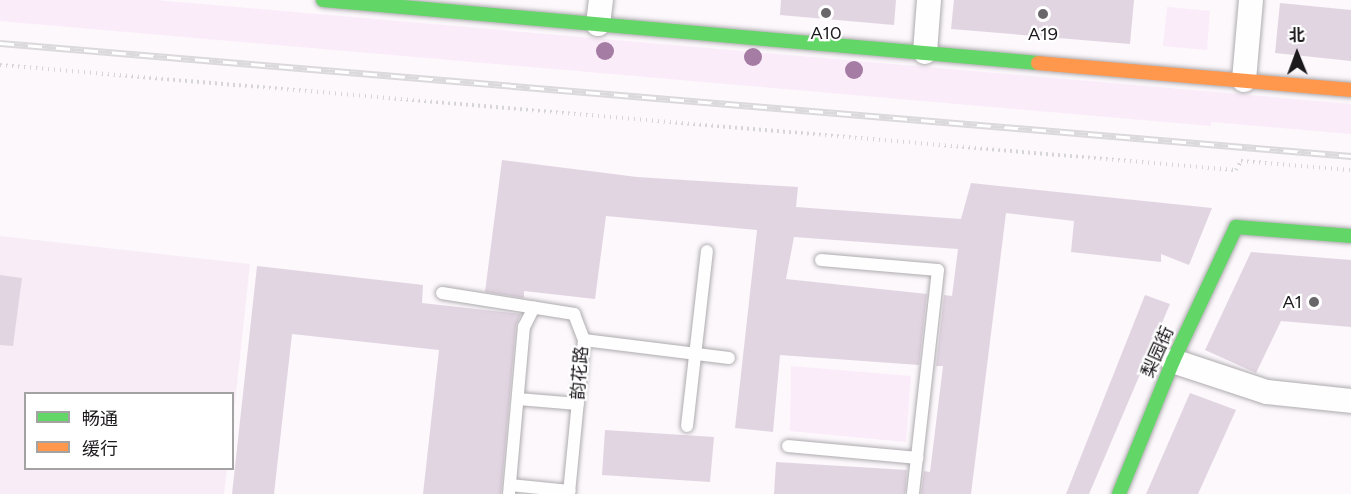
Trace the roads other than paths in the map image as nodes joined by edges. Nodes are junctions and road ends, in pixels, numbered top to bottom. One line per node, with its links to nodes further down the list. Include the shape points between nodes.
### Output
1 (323, 0): 5 (street)
2 (601, 0): 5 (street)
3 (929, 0): 6 (street)
4 (1251, 0): 7 (street)
5 (598, 24): 6 (street)
6 (925, 52): 7 (street)
7 (1244, 80): 8 (street)
8 (1351, 90)
9 (1351, 236): 17 (street, 梨园街, via 1236,226)
10 (707, 251): 15 (lane)
11 (821, 260): 23 (lane, via 938,270)
12 (442, 293): 13 (lane, 韵花路)
13 (534, 307): 14 (lane, 韵花路, via 574,314); 18 (lane, via 524,327)
14 (584, 340): 15 (lane); 20 (lane, 韵花路)
15 (696, 354): 16 (lane); 21 (lane)
16 (729, 358)
17 (1173, 361): 19 (street, via 1267,392); 27 (street, 梨园街)
18 (518, 399): 20 (lane); 24 (lane)
19 (1351, 401)
20 (578, 404): 25 (lane, 韵花路)
21 (687, 426)
22 (788, 446): 23 (lane)
23 (917, 458): 26 (lane)
24 (509, 490): 25 (lane)
25 (570, 492)
26 (913, 494)
27 (1119, 494)

